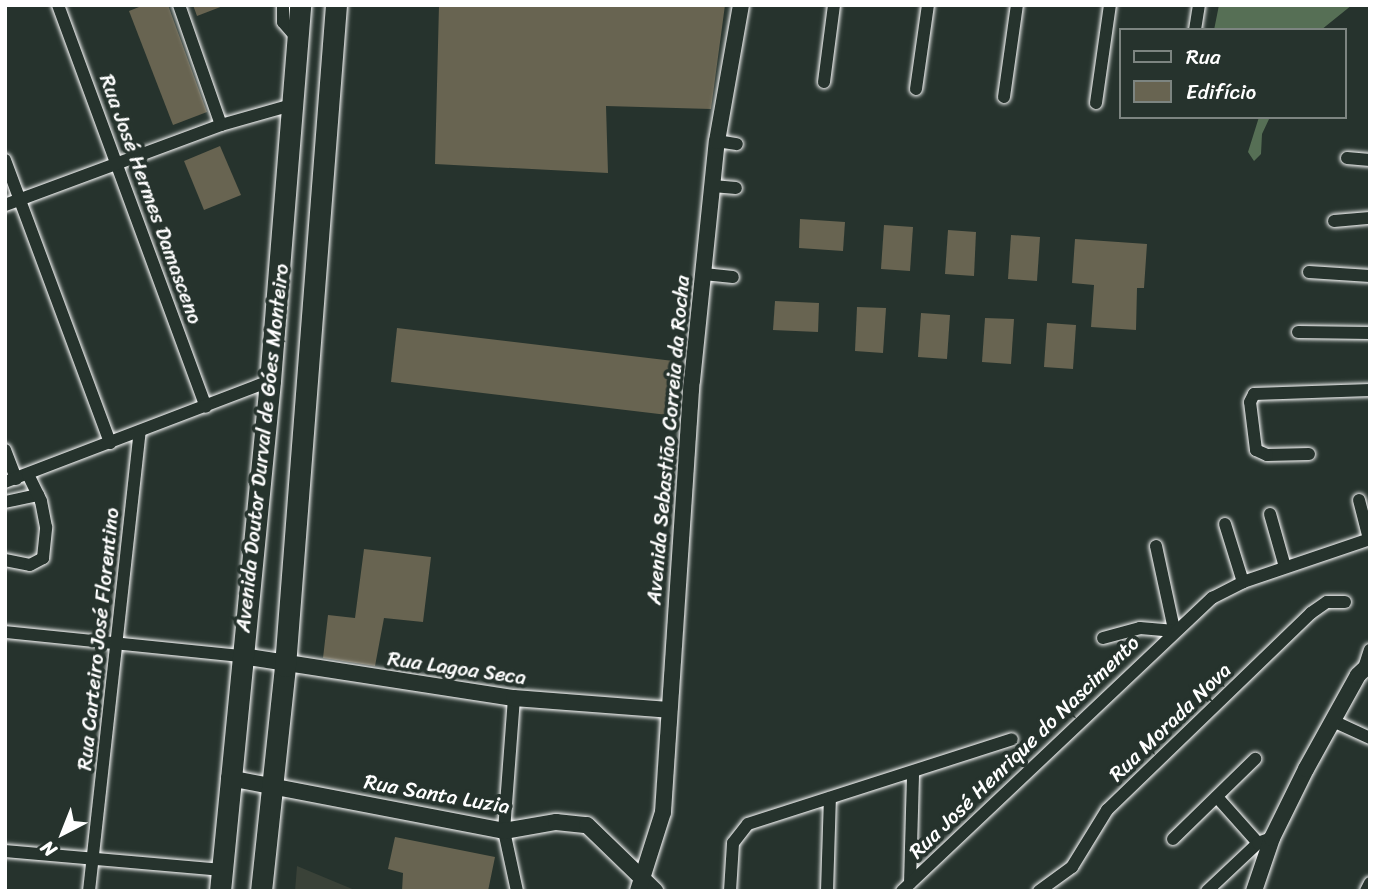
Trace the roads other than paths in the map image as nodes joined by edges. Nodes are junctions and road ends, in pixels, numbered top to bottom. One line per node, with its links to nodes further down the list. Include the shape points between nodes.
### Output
1 (58, 5): 25 (street, Rua José Hermes Damasceno)
2 (178, 5): 19 (street)
3 (283, 5): 13 (street, via 283,22)
4 (300, 5): 13 (highway, Avenida Doutor Durval de Góes Monteiro)
5 (336, 5): 63 (highway, Avenida Doutor Durval de Góes Monteiro)
6 (741, 5): 20 (street, Avenida Sebastião Correia da Rocha)
7 (834, 5): 14 (street)
8 (928, 5): 15 (street)
9 (1017, 5): 16 (street)
10 (1110, 5): 17 (street)
11 (1199, 5): 12 (street)
12 (1195, 28)
13 (298, 40): 18 (highway, Avenida Doutor Durval de Góes Monteiro)
14 (824, 82)
15 (916, 89)
16 (1004, 97)
17 (1096, 103)
18 (295, 104): 19 (street); 38 (highway, Avenida Doutor Durval de Góes Monteiro)
19 (221, 125): 25 (street)
20 (717, 141): 21 (street); 26 (street, Avenida Sebastião Correia da Rocha)
21 (737, 144)
22 (1347, 158): 24 (street)
23 (5, 160): 28 (street)
24 (1370, 160)
25 (120, 165): 28 (street); 40 (street, Rua José Hermes Damasceno)
26 (713, 186): 27 (street); 33 (street, Avenida Sebastião Correia da Rocha)
27 (736, 188)
28 (19, 199): 29 (street); 42 (street)
29 (5, 205)
30 (1370, 218): 31 (street)
31 (1334, 221)
32 (1308, 272): 34 (street)
33 (704, 274): 35 (street); 66 (street, Avenida Sebastião Correia da Rocha, via 678,536)
34 (1370, 276)
35 (733, 277)
36 (1298, 332): 37 (street)
37 (1370, 332)
38 (270, 381): 40 (street); 62 (highway, Avenida Doutor Durval de Góes Monteiro)
39 (1370, 390): 44 (street, via 1254,394 1250,402 1256,450 1267,455)
40 (206, 407): 41 (street)
41 (141, 432): 42 (street); 60 (street, Rua Carteiro José Florentino)
42 (110, 443): 45 (street)
43 (5, 450): 45 (street)
44 (1309, 454)
45 (16, 478): 46 (street)
46 (38, 495): 48 (street); 53 (street, via 46,527 43,558 30,565)
47 (1359, 500): 51 (street, Rua José Henrique do Nascimento)
48 (5, 502)
49 (1269, 514): 54 (street)
50 (1225, 524): 55 (street)
51 (1369, 539): 54 (street, Rua José Henrique do Nascimento)
52 (1156, 546): 57 (street)
53 (5, 560)
54 (1285, 567): 55 (street, Rua José Henrique do Nascimento)
55 (1242, 582): 57 (street, Rua José Henrique do Nascimento, via 1212,598)
56 (1345, 602): 91 (street, Rua Morada Nova, via 1327,602 1311,613 1107,810 1072,867)
57 (1173, 630): 59 (street, Rua José Henrique do Nascimento, via 1140,628); 84 (street, Rua José Henrique do Nascimento)
58 (5, 632): 60 (street)
59 (1103, 638)
60 (118, 643): 62 (street); 80 (street, Rua Carteiro José Florentino)
61 (1370, 649): 64 (street)
62 (242, 656): 63 (street, Rua Lagoa Seca); 72 (highway, Avenida Doutor Durval de Góes Monteiro)
63 (285, 666): 65 (street, Rua Lagoa Seca); 73 (highway, Avenida Doutor Durval de Góes Monteiro)
64 (1367, 666): 67 (street)
65 (514, 698): 66 (street, Rua Lagoa Seca); 76 (street)
66 (669, 710): 83 (street, Avenida Sebastião Correia da Rocha, via 663,811)
67 (1334, 721): 68 (street); 78 (street)
68 (1370, 738)
69 (1012, 739): 71 (street)
70 (1255, 759): 74 (street)
71 (914, 773): 75 (street); 84 (street)
72 (229, 778): 73 (street, Rua Santa Luzia); 81 (highway, Avenida Doutor Durval de Góes Monteiro)
73 (272, 784): 76 (street, Rua Santa Luzia); 86 (highway, Avenida Doutor Durval de Góes Monteiro)
74 (1216, 797): 77 (street); 78 (street)
75 (830, 798): 89 (street, via 748,824 740,831 731,856); 90 (street)
76 (505, 831): 83 (street, Rua Santa Luzia, via 556,822 587,825); 87 (street)
77 (1173, 839)
78 (1265, 841): 92 (street); 93 (street)
79 (5, 851): 80 (street)
80 (92, 859): 81 (street); 85 (street, Rua Carteiro José Florentino)
81 (221, 880)
82 (1370, 883): 94 (street)
83 (641, 884): 88 (street, Rua Santa Luzia)
84 (906, 887)
85 (89, 891)
86 (261, 891)
87 (517, 891)
88 (655, 891)
89 (730, 891)
90 (827, 891)
91 (1039, 891)
92 (1207, 891)
93 (1254, 891)
94 (1366, 891)

